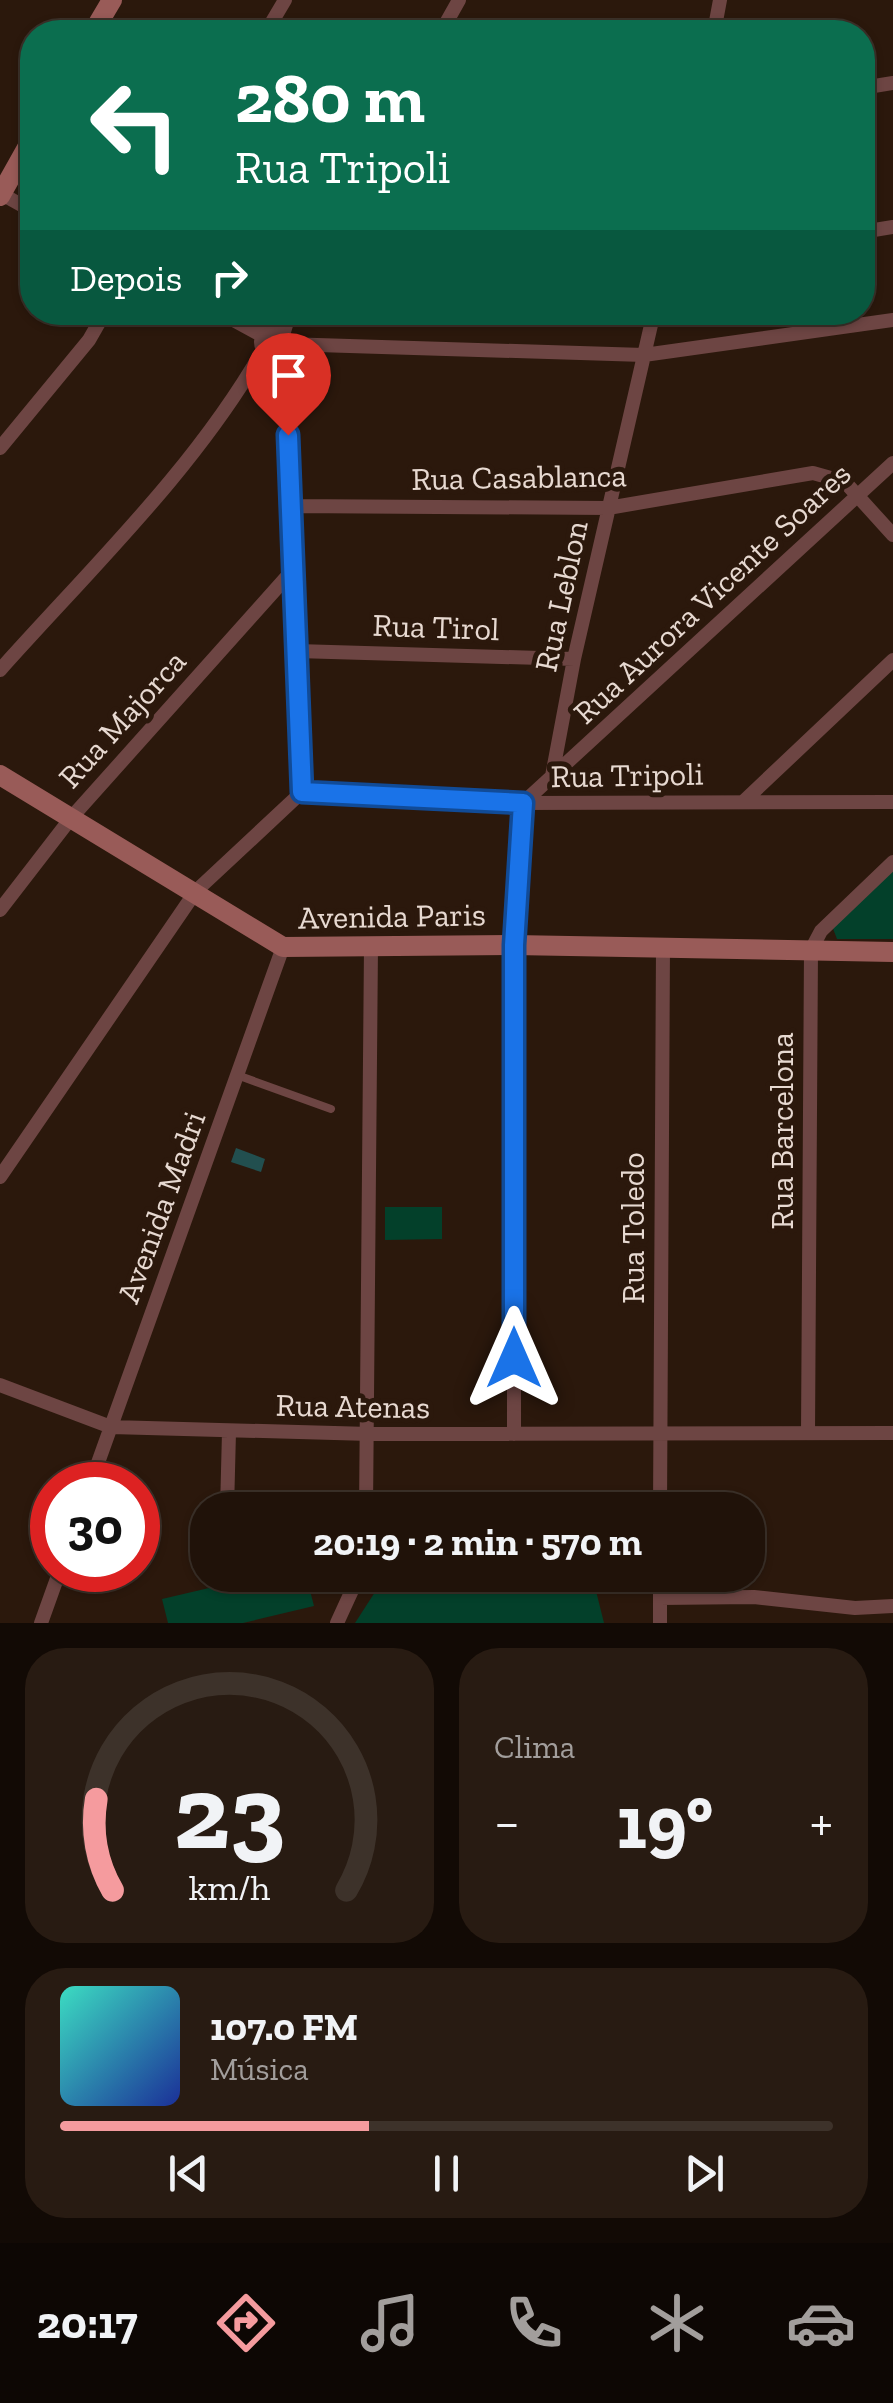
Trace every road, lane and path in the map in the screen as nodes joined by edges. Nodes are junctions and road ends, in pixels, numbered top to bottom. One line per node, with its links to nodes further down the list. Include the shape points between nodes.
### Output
1 (20, 160): 2 (street)
2 (0, 194)
3 (98, 325): 10 (street)
4 (240, 325): 8 (street)
5 (284, 325): 8 (street)
6 (651, 325): 9 (street, Rua Leblon)
7 (856, 325): 9 (street)
8 (275, 346): 9 (street); 13 (street); 20 (street, via 194,450)
9 (644, 354): 14 (street, Rua Leblon)
10 (0, 448)
11 (893, 463): 12 (street, Rua Aurora Vicente Soares)
12 (858, 496): 14 (street, Rua Casablanca, via 832,475 813,473); 15 (street); 22 (street, Rua Aurora Vicente Soares)
13 (291, 506): 14 (street, Rua Casablanca); 16 (street)
14 (608, 508): 18 (street, Rua Leblon)
15 (893, 536)
16 (292, 571): 17 (street); 27 (street, Rua Majorca)
17 (297, 650): 18 (street, Rua Tirol); 23 (street)
18 (574, 659): 22 (street, Rua Leblon)
19 (893, 660): 24 (street)
20 (0, 670)
21 (0, 776): 27 (street, Avenida Paris)
22 (552, 776): 26 (street, Rua Aurora Vicente Soares)
23 (302, 792): 26 (street, Rua Tripoli); 29 (street)
24 (744, 801): 25 (street, Rua Tripoli); 26 (street, Rua Tripoli)
25 (893, 802)
26 (523, 803): 31 (street)
27 (71, 818): 29 (street, Avenida Paris); 30 (street, Rua Majorca)
28 (893, 862): 35 (street, via 821,931)
29 (196, 891): 34 (street, Avenida Paris); 39 (street)
30 (0, 910)
31 (514, 945): 32 (street, Avenida Paris); 33 (street, Avenida Paris); 45 (street)
32 (371, 946): 34 (street, Avenida Paris); 44 (street)
33 (663, 946): 35 (street, Avenida Paris); 46 (street, Rua Toledo)
34 (283, 947): 37 (street, Avenida Madri)
35 (811, 950): 36 (street, Avenida Paris); 47 (street, Rua Barcelona)
36 (893, 952)
37 (237, 1075): 38 (lane); 41 (street, Avenida Madri)
38 (331, 1109)
39 (0, 1177)
40 (0, 1385): 41 (street, Rua Atenas)
41 (111, 1427): 42 (street, Rua Atenas); 48 (street, Avenida Madri)
42 (229, 1432): 44 (street, Rua Atenas); 49 (street)
43 (893, 1433): 47 (street, Rua Atenas)
44 (370, 1434): 45 (street, Rua Atenas); 50 (street)
45 (514, 1434): 46 (street, Rua Atenas)
46 (660, 1434): 47 (street, Rua Atenas); 51 (street, Rua Toledo)
47 (808, 1434)
48 (98, 1462)
49 (227, 1492)
50 (367, 1492)
51 (660, 1492)
52 (52, 1592): 57 (street)
53 (351, 1592): 58 (street)
54 (660, 1592): 55 (street)
55 (660, 1598): 56 (street); 59 (street)
56 (893, 1606)
57 (41, 1623)
58 (337, 1623)
59 (660, 1623)

